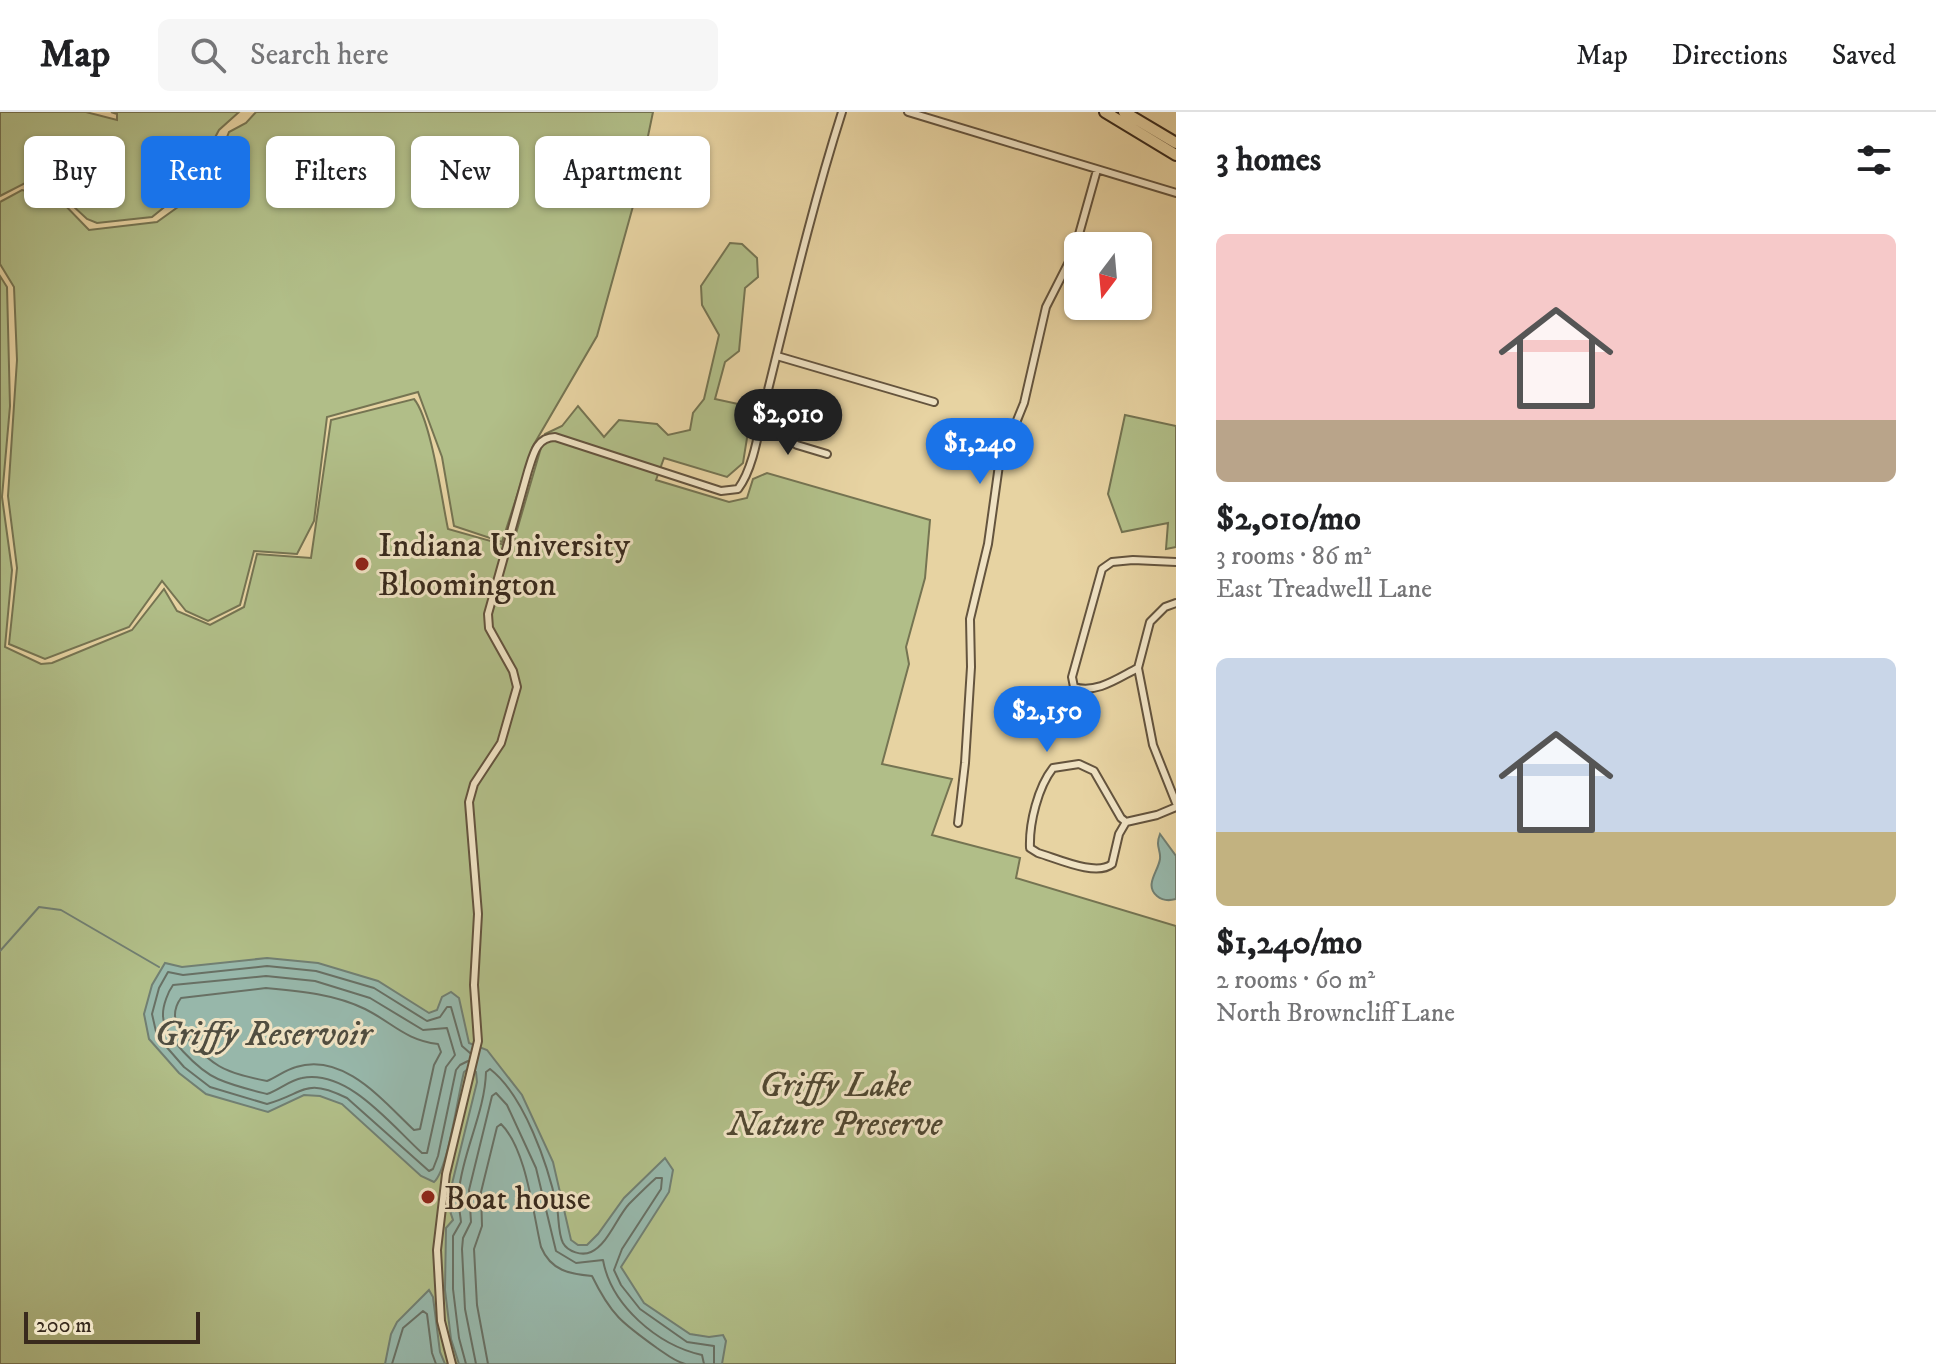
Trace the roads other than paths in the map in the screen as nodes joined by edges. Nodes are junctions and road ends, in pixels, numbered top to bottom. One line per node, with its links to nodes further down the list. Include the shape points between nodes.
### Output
1 (842, 112): 9 (street)
2 (908, 112): 7 (street)
3 (1105, 112): 6 (highway)
4 (1124, 112): 5 (highway)
5 (1176, 143)
6 (1176, 155)
7 (1097, 170): 8 (street); 18 (street, via 1074,252 1046,307 1024,403 999,465 970,619)
8 (1176, 193)
9 (777, 356): 10 (street); 11 (street)
10 (934, 402)
11 (759, 426): 12 (street); 19 (street, via 743,483 732,492 555,437 545,438 535,450 488,614 489,628 513,671 516,695 501,743 474,784 469,802 478,914 478,1041 438,1228 441,1321)
12 (827, 454)
13 (1176, 562): 15 (street, via 1133,560 1102,569 1072,677 1074,687 1099,688)
14 (1176, 603): 15 (street, via 1150,622)
15 (1138, 668): 16 (street, via 1153,745)
16 (1176, 805): 17 (street)
17 (1126, 822): 17 (street, via 1089,767 1053,768 1044,780 1030,848 1104,870 1112,864)
18 (958, 823)
19 (452, 1364)

